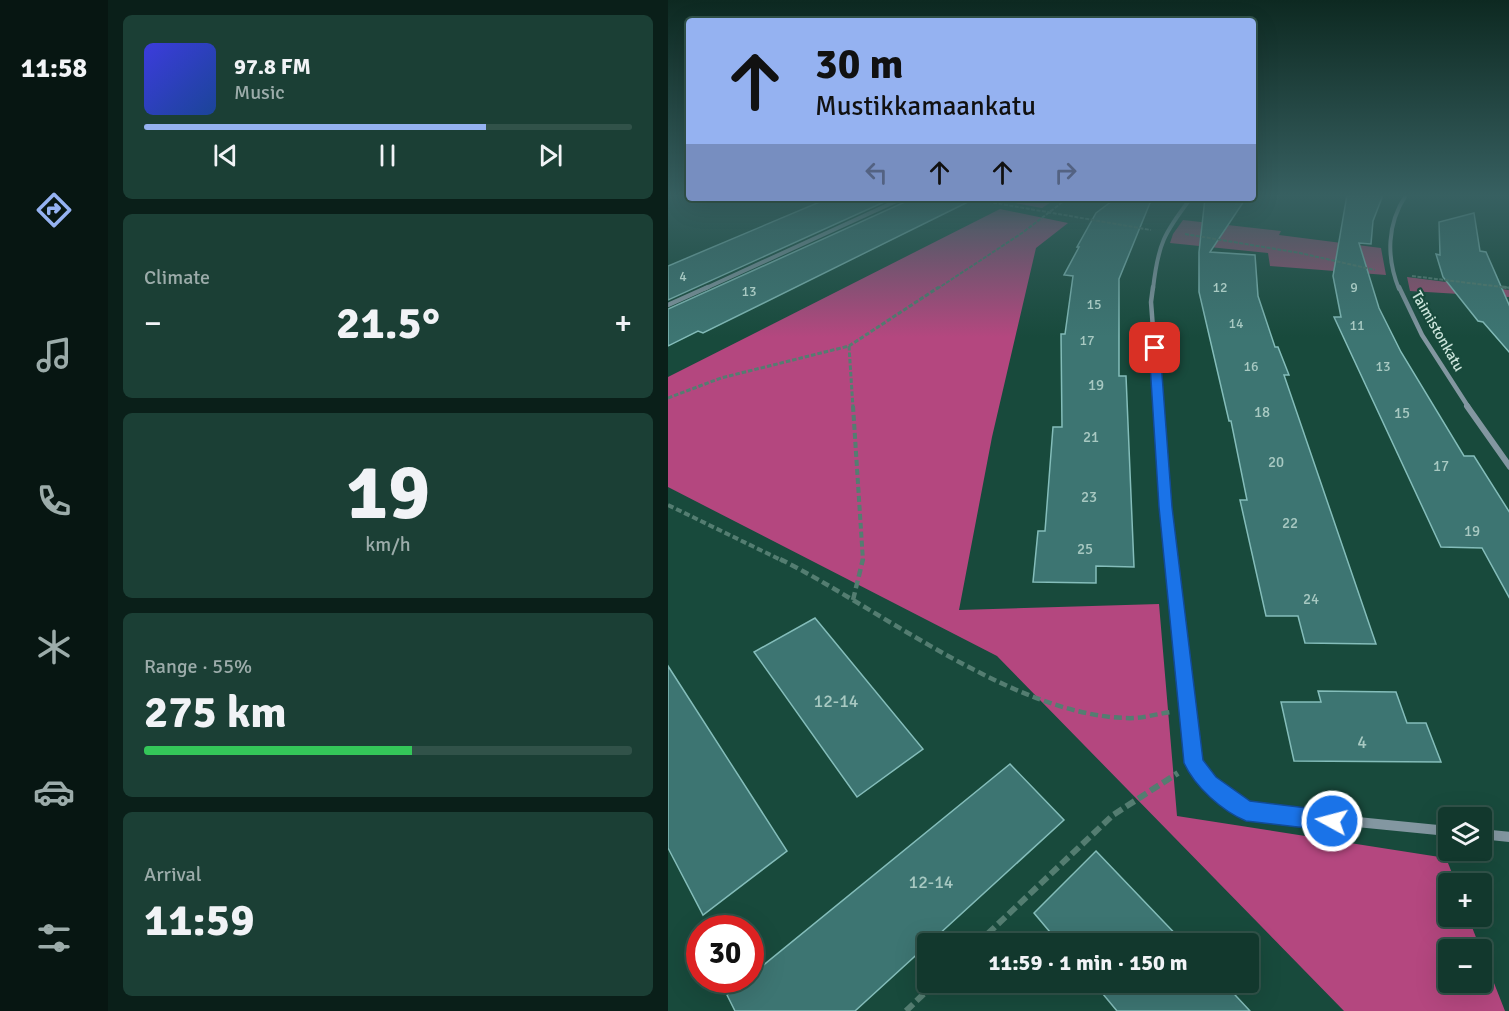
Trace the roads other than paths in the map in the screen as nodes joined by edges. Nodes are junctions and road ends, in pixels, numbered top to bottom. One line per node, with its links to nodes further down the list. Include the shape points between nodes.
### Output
1 (806, 242): 4 (street)
2 (1162, 242): 6 (street, via 1151,302 1166,507 1194,763 1210,783 1246,811)
3 (1391, 242): 5 (street, Taimistonkatu, via 1394,273 1409,310)
4 (668, 305)
5 (1510, 467)
6 (1438, 830)
7 (1492, 835): 8 (street)
8 (1510, 837)

